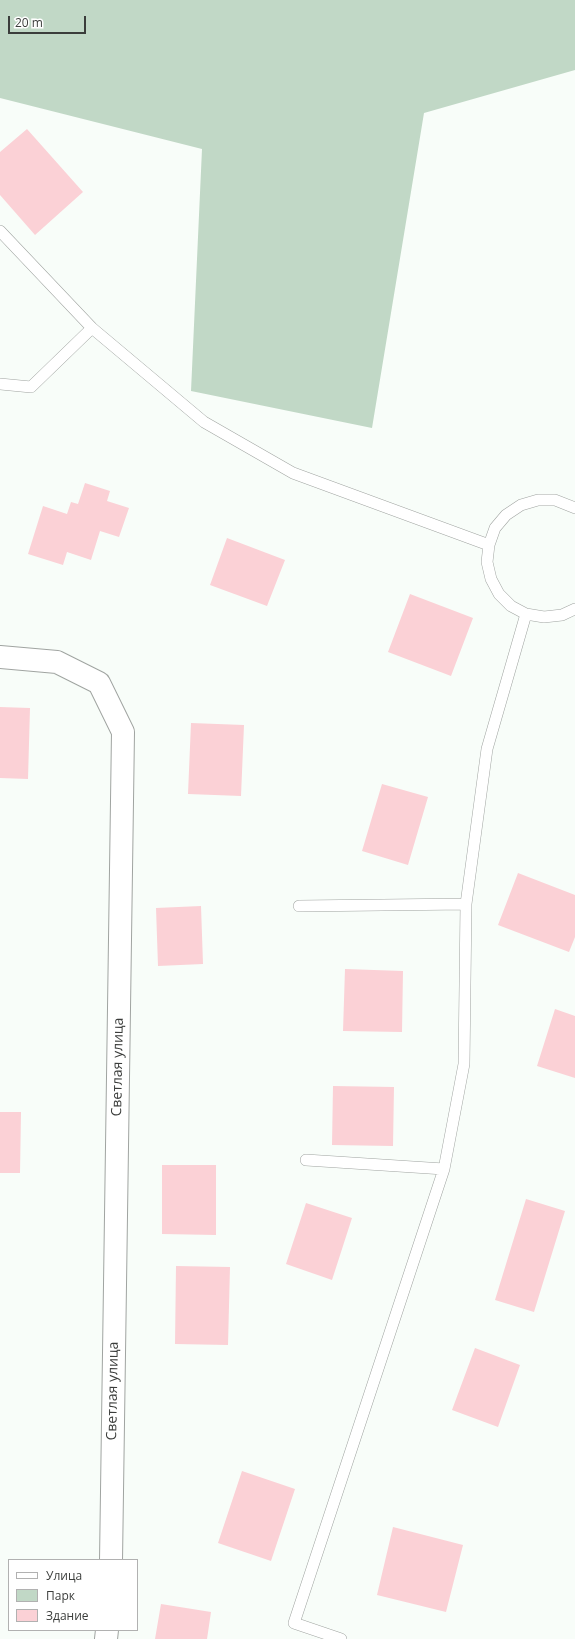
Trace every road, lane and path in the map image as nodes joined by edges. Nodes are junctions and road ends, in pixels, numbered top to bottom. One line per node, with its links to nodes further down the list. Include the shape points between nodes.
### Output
1 (0, 231): 2 (lane)
2 (92, 328): 3 (lane, via 31,387); 5 (lane, via 204,422 293,473)
3 (0, 384)
4 (574, 503): 5 (lane, via 538,500 521,505 506,515 495,528)
5 (489, 545): 7 (lane, via 487,562 490,579 499,594 511,606)
6 (575, 609): 7 (lane, via 562,615 544,617)
7 (526, 614): 9 (lane, via 487,749)
8 (0, 657): 13 (street, Светлая улица, via 56,662 99,683 122,732)
9 (466, 904): 10 (lane); 12 (lane, via 464,1064)
10 (299, 906)
11 (306, 1160): 12 (lane)
12 (444, 1169): 14 (lane, via 294,1623)
13 (111, 1559)
14 (341, 1639)

